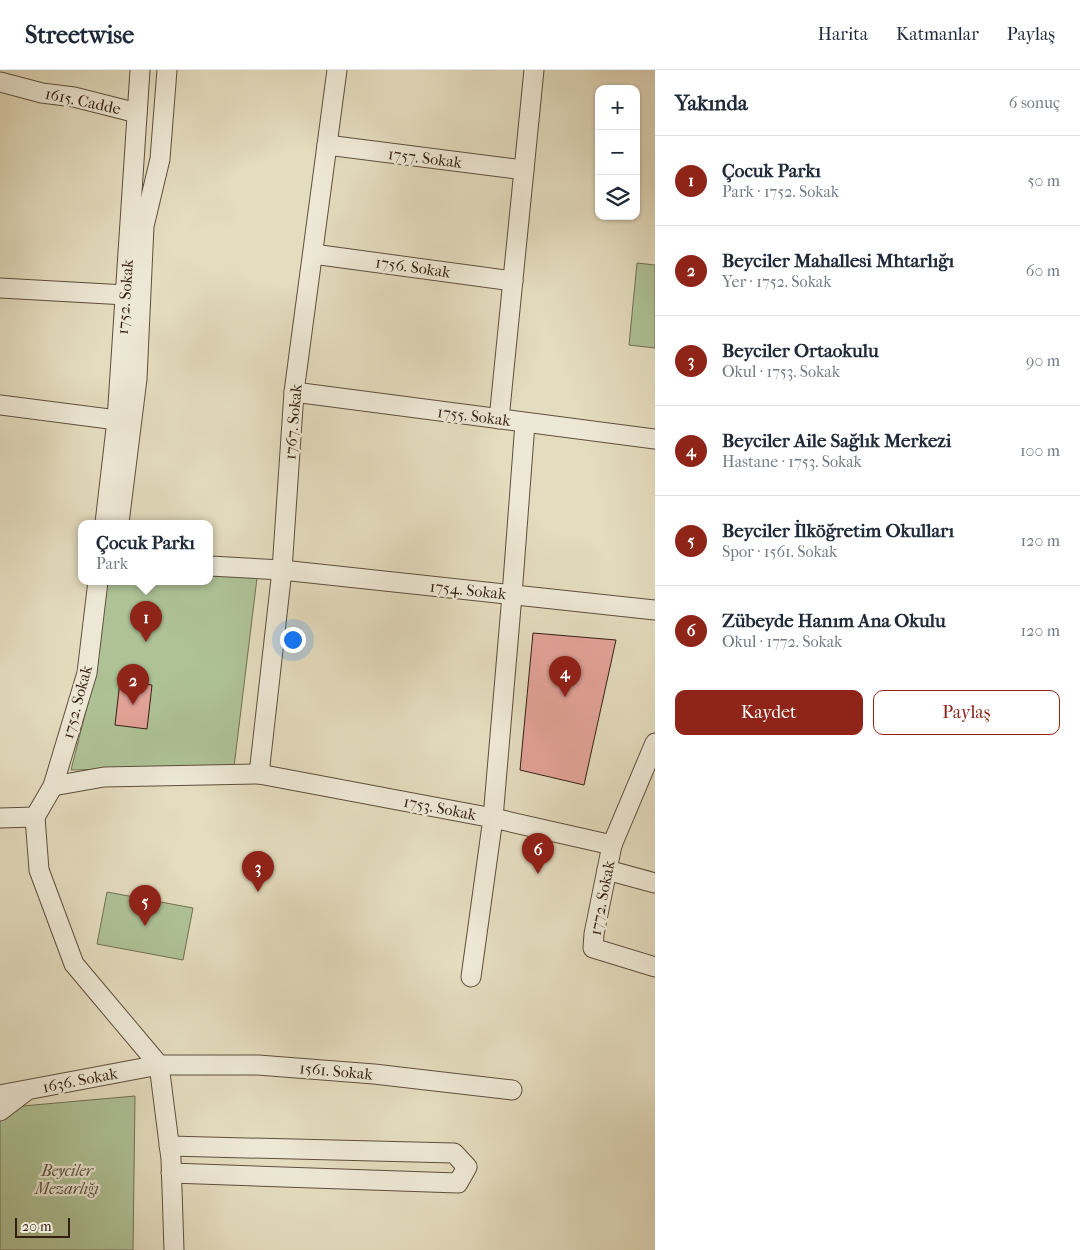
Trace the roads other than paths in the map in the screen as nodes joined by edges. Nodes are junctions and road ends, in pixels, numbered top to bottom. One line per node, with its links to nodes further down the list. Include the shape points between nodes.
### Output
1 (337, 70): 7 (street, 1767. Sokak)
2 (534, 70): 10 (street)
3 (140, 76): 4 (street); 6 (street, 1752. Sokak)
4 (166, 77): 9 (street)
5 (0, 82): 6 (street, 1615. Cadde)
6 (137, 113): 8 (street, 1752. Sokak)
7 (327, 145): 10 (street, 1757. Sokak); 12 (street, 1767. Sokak)
8 (135, 156): 9 (street); 11 (street, 1752. Sokak)
9 (160, 158): 11 (street)
10 (524, 170): 13 (street)
11 (137, 226): 15 (street, 1752. Sokak); 23 (street, via 137,379)
12 (312, 254): 13 (street, 1756. Sokak); 16 (street, 1767. Sokak)
13 (513, 281): 18 (street)
14 (0, 288): 15 (street)
15 (126, 295): 19 (street, 1752. Sokak)
16 (294, 392): 18 (street, 1755. Sokak); 25 (street, 1767. Sokak)
17 (0, 405): 19 (street)
18 (499, 419): 20 (street, 1755. Sokak)
19 (117, 420): 22 (street, 1752. Sokak)
20 (525, 423): 21 (street, 1755. Sokak); 27 (street, 1753. Sokak)
21 (655, 440)
22 (105, 520)
23 (119, 520)
24 (213, 566): 25 (street, 1754. Sokak)
25 (282, 570): 27 (street, 1754. Sokak); 30 (street, 1767. Sokak)
26 (98, 585): 31 (street, 1752. Sokak, via 87,673)
27 (512, 595): 28 (street, 1754. Sokak); 34 (street, 1753. Sokak)
28 (655, 610)
29 (655, 744): 35 (street)
30 (259, 774): 31 (street, 1753. Sokak, via 104,777); 34 (street, 1753. Sokak)
31 (53, 786): 32 (street, 1752. Sokak)
32 (36, 817): 33 (street); 40 (street, via 39,870 74,964)
33 (0, 818)
34 (493, 818): 35 (street, 1772. Sokak); 39 (street)
35 (612, 845): 36 (street, 1772. Sokak)
36 (607, 870): 37 (street); 38 (street, 1772. Sokak, via 593,948)
37 (655, 883)
38 (655, 967)
39 (471, 977)
40 (159, 1065): 41 (street, 1561. Sokak, via 258,1065); 42 (street, 1636. Sokak); 45 (street)
41 (512, 1090)
42 (26, 1091): 43 (street, 1636. Sokak); 44 (street)
43 (0, 1095)
44 (0, 1111)
45 (170, 1146): 46 (street); 46 (street, via 454,1153 468,1167 458,1183)
46 (172, 1173): 47 (street)
47 (174, 1250)

